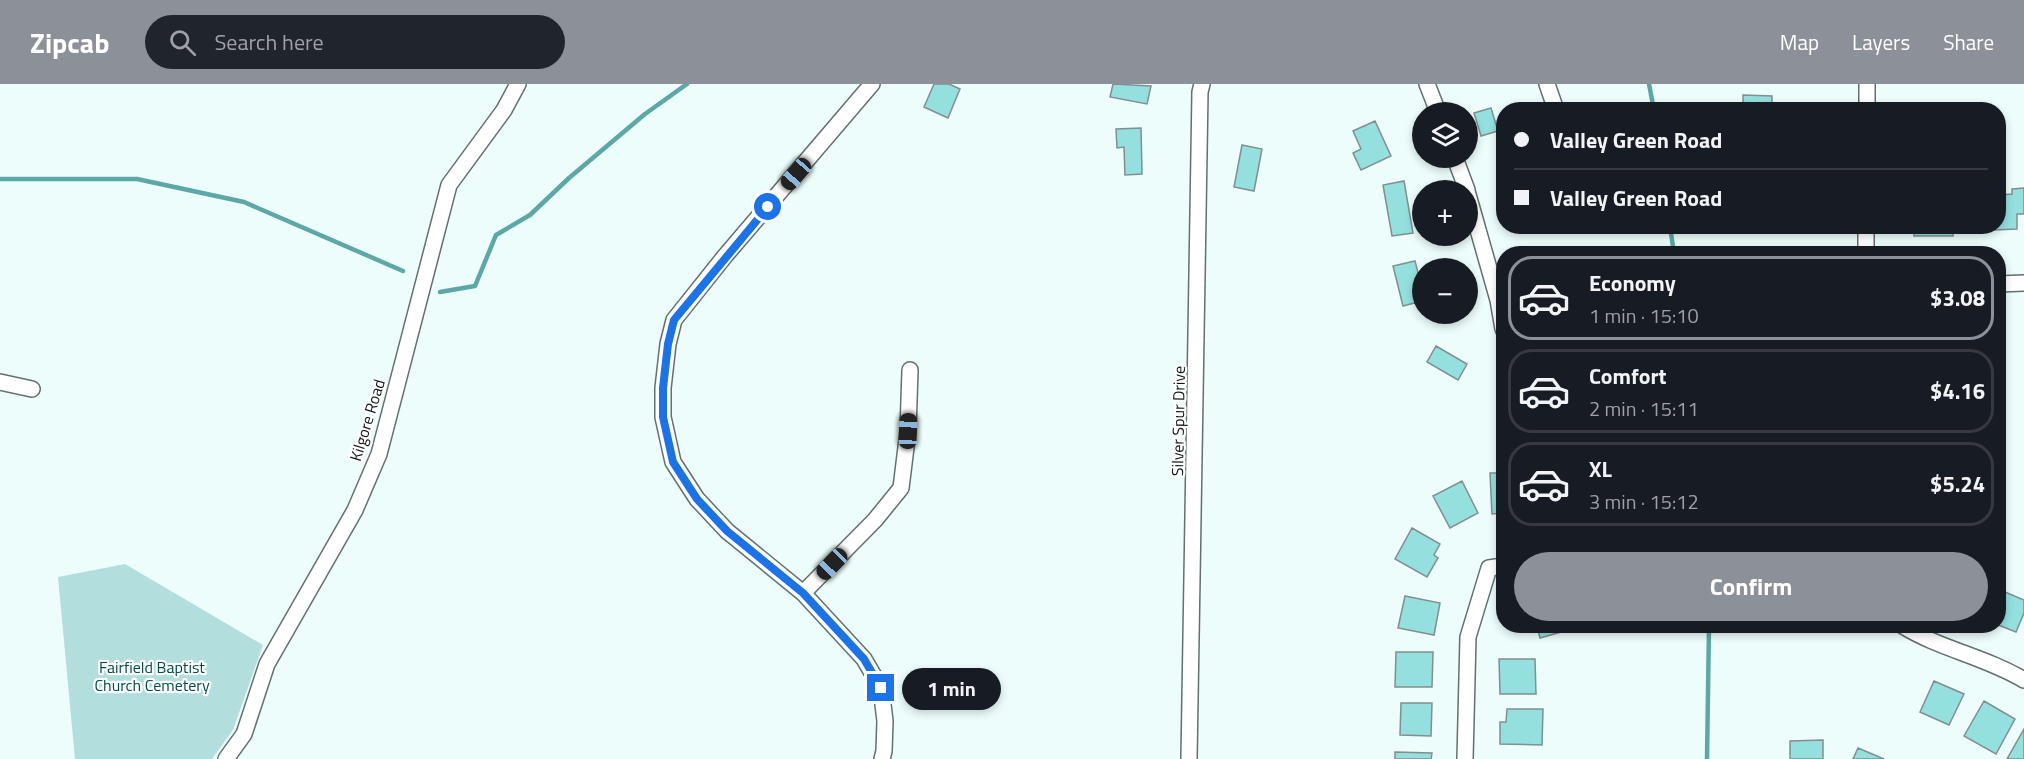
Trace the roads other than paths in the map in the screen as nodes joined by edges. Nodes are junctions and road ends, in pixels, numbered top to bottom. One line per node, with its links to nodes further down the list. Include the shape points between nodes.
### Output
1 (518, 84): 21 (street, Kilgore Road, via 504,110 449,185 379,454 355,510 267,664 243,734)
2 (872, 84): 18 (street, via 674,320 668,344 663,417 673,462 697,499 727,531)
3 (1203, 84): 23 (street, Silver Spur Drive)
4 (1427, 84): 7 (street)
5 (1547, 84): 8 (street)
6 (1867, 84): 9 (street)
7 (1434, 102)
8 (1553, 102)
9 (1867, 102)
10 (1478, 230): 13 (street)
11 (2024, 283): 12 (street)
12 (2006, 284)
13 (1496, 293)
14 (910, 370): 18 (street, via 901,488)
15 (0, 382): 16 (street)
16 (32, 389)
17 (1496, 567): 24 (street, via 1488,568 1468,637)
18 (803, 593): 22 (street, via 864,659 881,688 885,722)
19 (1915, 633): 20 (street, via 2000,666)
20 (2024, 680)
21 (226, 759)
22 (882, 759)
23 (1190, 759)
24 (1465, 759)

